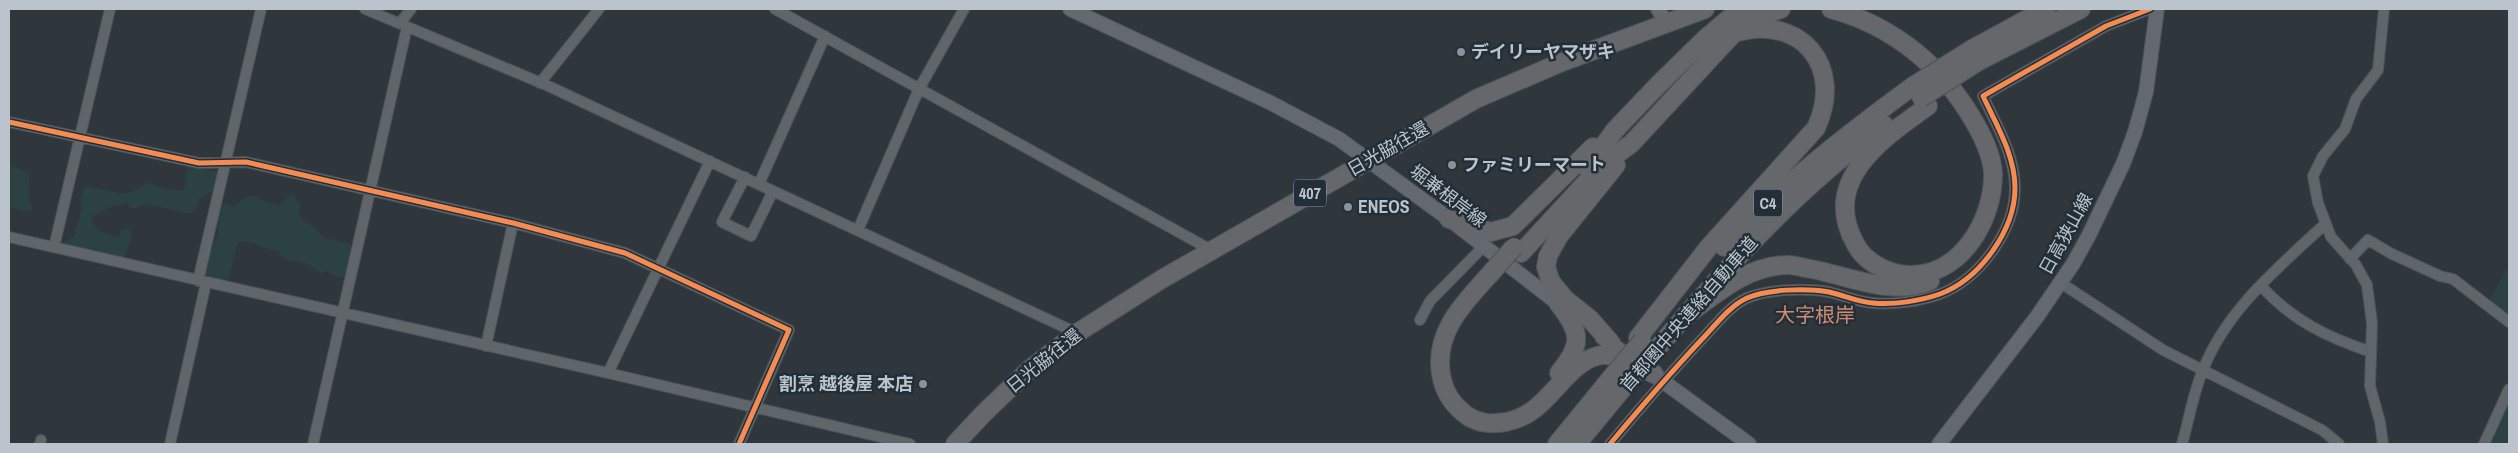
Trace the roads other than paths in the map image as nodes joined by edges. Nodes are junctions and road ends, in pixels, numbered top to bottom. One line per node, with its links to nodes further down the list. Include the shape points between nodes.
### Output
1 (110, 9): 30 (street)
2 (260, 9): 34 (street)
3 (365, 9): 21 (street)
4 (411, 9): 21 (street)
5 (598, 9): 25 (street)
6 (775, 9): 23 (street)
7 (964, 9): 26 (street)
8 (1070, 9): 32 (main road, 堀兼根岸線, via 1271,103 1339,139)
9 (1658, 9): 20 (main road)
10 (1705, 9): 20 (highway, 日光脇往還 / 407)
11 (1747, 9): 29 (highway, via 1707,37)
12 (1781, 9): 22 (highway, via 1753,18)
13 (1831, 9): 27 (highway, via 1858,16 1888,31 1926,61 1964,105 1980,132 1993,171 1987,215 1965,249 1943,266 1910,275 1882,268 1857,248 1848,232 1845,200 1857,168)
14 (1864, 9): 56 (highway, via 1921,46 1976,104 1989,129 2001,165 2002,187 1993,225 1979,248 1961,265 1927,283 1904,288 1870,284 1788,265 1757,270 1732,282)
15 (2046, 9): 24 (highway, 首都圏中央連絡自動車道 / C4)
16 (2081, 9): 24 (highway, 首都圏中央連絡自動車道 / C4)
17 (2150, 9): 67 (street, via 2106,26 1983,96 2011,161 2015,188 2012,211 2001,238 1988,257 1963,281 1941,293 1914,301 1872,303 1828,292 1790,289 1747,298)
18 (2157, 9): 52 (main road, 日高狭山線, via 2146,92 2135,132 2089,235)
19 (2384, 9): 41 (street, via 2378,70 2356,99 2345,129 2323,156 2313,176)
20 (1667, 24): 32 (highway, 日光脇往還 / 407, via 1512,82)
21 (403, 25): 25 (street); 37 (street)
22 (1734, 33): 31 (highway); 61 (highway, via 1765,27 1797,38 1813,53 1823,71 1826,97 1822,115 1808,139 1725,228)
23 (825, 36): 26 (street); 36 (street)
24 (1978, 59): 27 (highway, 首都圏中央連絡自動車道 / C4, bridge)
25 (540, 83): 33 (street)
26 (919, 89): 42 (street); 47 (street)
27 (1920, 97): 56 (highway, 首都圏中央連絡自動車道 / C4, via 1835,164 1772,220); 61 (highway, 首都圏中央連絡自動車道 / C4, via 1825,152 1767,204 1709,262)
28 (9, 122): 30 (street)
29 (1616, 130): 39 (highway, via 1587,151 1513,226 1491,232); 46 (highway)
30 (80, 138): 34 (street, via 200,163); 45 (street)
31 (1631, 144): 46 (highway, via 1603,164); 60 (highway, via 1559,236 1546,267 1551,282 1565,299 1590,319)
32 (1368, 160): 39 (main road, 堀兼根岸線); 47 (highway, 日光脇往還 / 407)
33 (710, 161): 35 (street); 49 (street)
34 (225, 164): 37 (street, via 246,162); 51 (street)
35 (744, 177): 36 (street); 38 (street, via 722,222 751,236)
36 (759, 184): 38 (street)
37 (371, 191): 40 (street); 55 (street)
38 (773, 191): 42 (street)
39 (1449, 219): 44 (main road, 堀兼根岸線)
40 (513, 223): 49 (street, via 625,253); 62 (street)
41 (2325, 224): 48 (street, via 2331,237); 53 (street)
42 (858, 230): 59 (street)
43 (9, 237): 45 (street)
44 (1484, 246): 54 (main road, 堀兼根岸線); 57 (street, via 1430,301)
45 (54, 247): 51 (street)
46 (1518, 250): 50 (highway)
47 (1213, 251): 59 (highway, 日光脇往還 / 407, via 1162,278)
48 (2350, 259): 58 (street, via 2368,240 2440,276 2454,279); 63 (street, via 2367,285 2372,323)
49 (659, 268): 65 (street); 69 (street, via 789,330)
50 (1495, 276): 54 (highway, via 1468,312 1447,353 1449,380 1455,393 1467,405 1487,414 1518,408 1533,398 1573,355 1577,345 1576,331); 67 (highway, via 1458,310 1441,348 1442,386 1450,401 1463,413 1478,422 1494,424 1513,420 1542,404 1580,365 1599,355 1612,356)
51 (202, 282): 55 (street); 70 (street)
52 (2061, 284): 64 (street, via 2163,350); 79 (main road, 日高狭山線)
53 (2260, 286): 63 (street, via 2288,312 2334,340); 64 (street, via 2223,329)
54 (1558, 303): 60 (main road, 堀兼根岸線)
55 (343, 314): 62 (street); 71 (street)
56 (1684, 317): 61 (highway, 首都圏中央連絡自動車道 / C4)
57 (1420, 320)
58 (2509, 322)
59 (1077, 333): 74 (highway, 日光脇往還 / 407, via 1017,380)
60 (1611, 343): 67 (main road, 堀兼根岸線)
61 (1645, 344): 66 (highway, bridge)
62 (486, 346): 65 (street)
63 (2371, 352): 82 (street, via 2370,386)
64 (2202, 370): 80 (street); 81 (street, via 2322,430)
65 (608, 373): 69 (street)
66 (1622, 377): 75 (highway, 首都圏中央連絡自動車道); 76 (highway, 首都圏中央連絡自動車道)
67 (1658, 378): 77 (street); 78 (main road, 堀兼根岸線)
68 (2509, 389): 83 (street)
69 (755, 407): 72 (street); 73 (street)
70 (170, 444)
71 (313, 444)
72 (739, 444)
73 (910, 444)
74 (955, 444)
75 (1557, 444)
76 (1577, 444)
77 (1610, 444)
78 (1749, 444)
79 (1939, 444)
80 (2182, 444)
81 (2338, 444)
82 (2383, 444)
83 (2484, 444)

